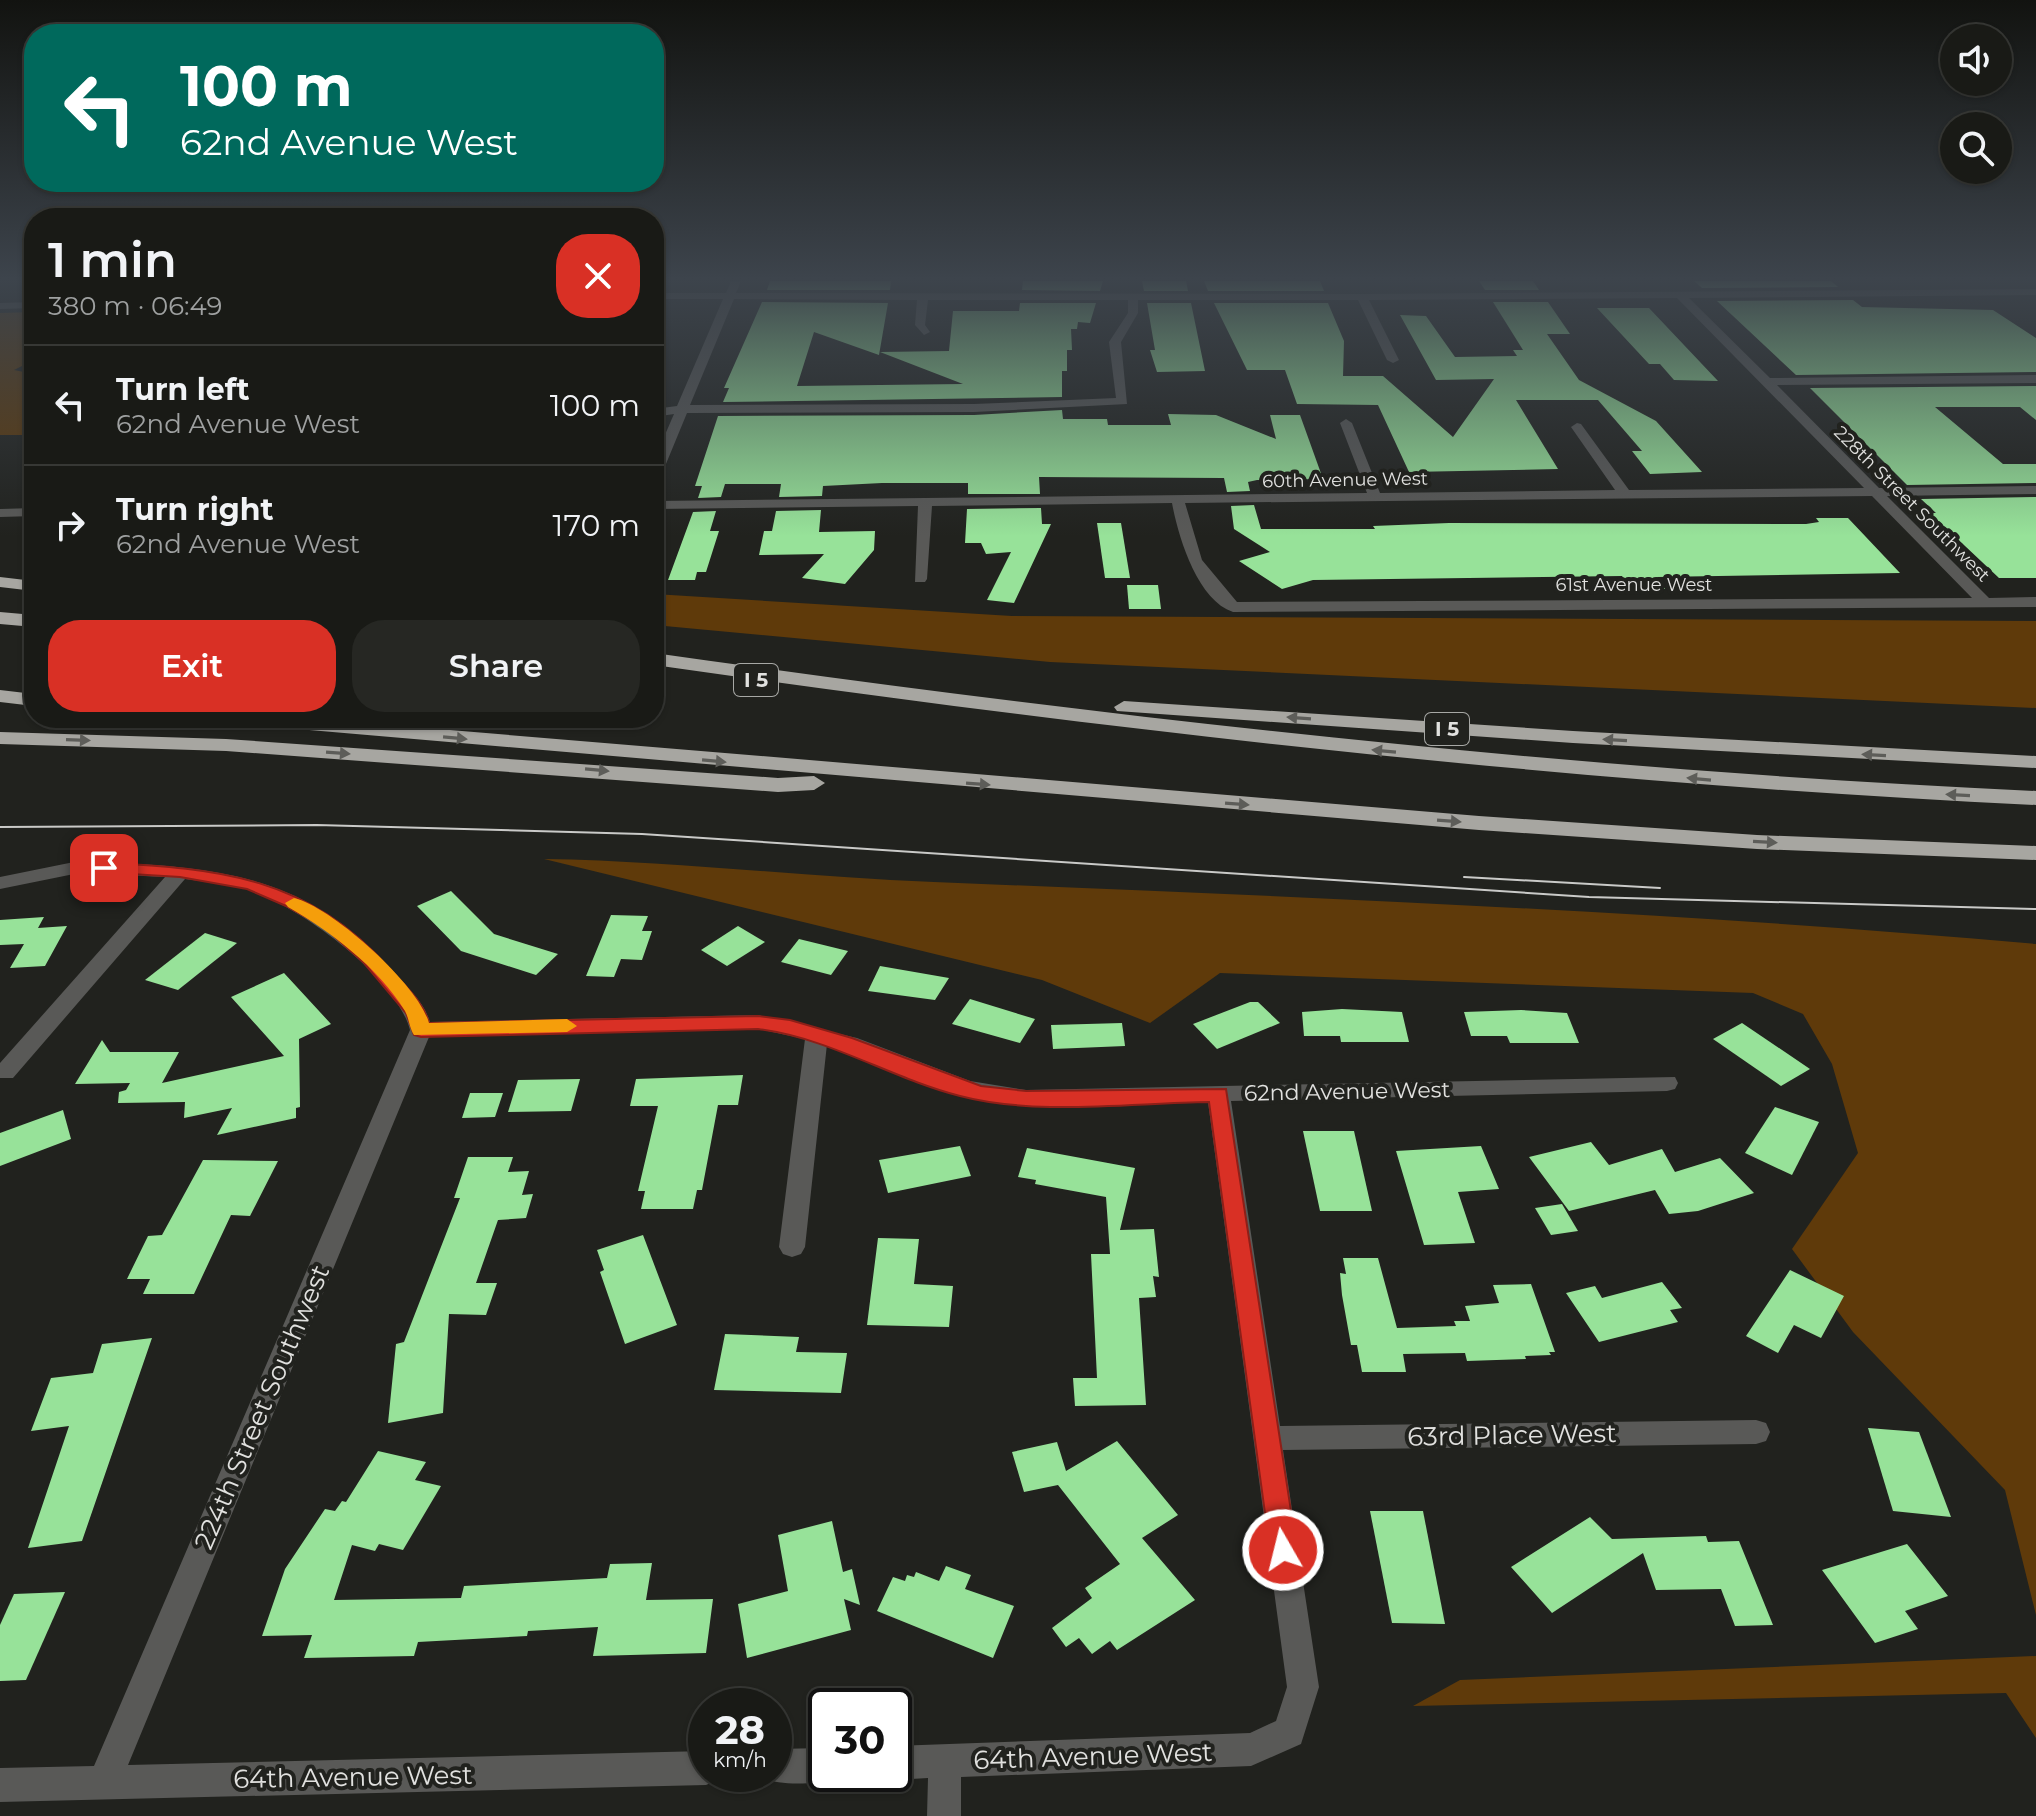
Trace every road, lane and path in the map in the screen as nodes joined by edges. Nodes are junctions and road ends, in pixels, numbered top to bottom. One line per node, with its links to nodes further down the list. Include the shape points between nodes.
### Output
1 (700, 366): 6 (street)
2 (1118, 366): 6 (street, via 1123,401 974,408)
3 (1747, 366): 5 (street, 228th Street Southwest)
4 (2036, 379): 5 (street)
5 (1763, 382): 12 (street, 228th Street Southwest)
6 (682, 409): 7 (street); 10 (street)
7 (664, 412)
8 (1346, 423): 14 (street)
9 (1577, 427): 13 (street)
10 (664, 452)
11 (2036, 490): 12 (street, 60th Avenue West)
12 (1873, 491): 13 (street, 60th Avenue West); 22 (street, 228th Street Southwest)
13 (1625, 495): 14 (street, 60th Avenue West)
14 (1375, 497): 15 (street, 60th Avenue West)
15 (1178, 500): 16 (street, 60th Avenue West); 22 (street, 61st Avenue West, via 1187,548 1199,574 1233,607)
16 (925, 504): 17 (street, 60th Avenue West); 18 (street)
17 (664, 505)
18 (920, 579)
19 (0, 582): 20 (highway)
20 (24, 585)
21 (2036, 602): 22 (street, 61st Avenue West)
22 (1986, 603)
23 (0, 618): 24 (highway)
24 (24, 620)
25 (664, 660): 27 (highway)
26 (664, 673): 27 (highway, I 5)
27 (858, 688): 32 (highway, I 5, one-way to 27, via 1604,739); 34 (highway, one-way to 27, via 1769,785 1289,742)
28 (0, 696): 29 (highway)
29 (24, 699)
30 (348, 728): 33 (highway, one-way to 33)
31 (0, 738): 33 (highway, one-way to 33, via 226,745 778,785)
32 (2036, 762)
33 (900, 778): 35 (highway, one-way to 35, via 1585,831)
34 (2036, 798)
35 (2036, 853)
36 (180, 872): 37 (street, via 79,867); 38 (street, via 252,884 332,924 416,1011); 40 (street)
37 (0, 883)
38 (421, 1030): 39 (street, 62nd Avenue West, via 731,1021); 49 (street, 224th Street Southwest)
39 (817, 1034): 42 (street, 62nd Avenue West, via 981,1094); 43 (street)
40 (5, 1072)
41 (1667, 1083): 42 (street, 62nd Avenue West)
42 (1218, 1094): 45 (street)
43 (792, 1247)
44 (1756, 1432): 45 (street, 63rd Place West)
45 (1267, 1438): 46 (street, 64th Avenue West, via 1303,1687 1289,1732 1251,1749)
46 (945, 1762): 47 (street, 64th Avenue West); 51 (street)
47 (912, 1763)
48 (688, 1768): 49 (street, 64th Avenue West)
49 (104, 1783): 50 (street, 64th Avenue West)
50 (0, 1785)
51 (944, 1816)

